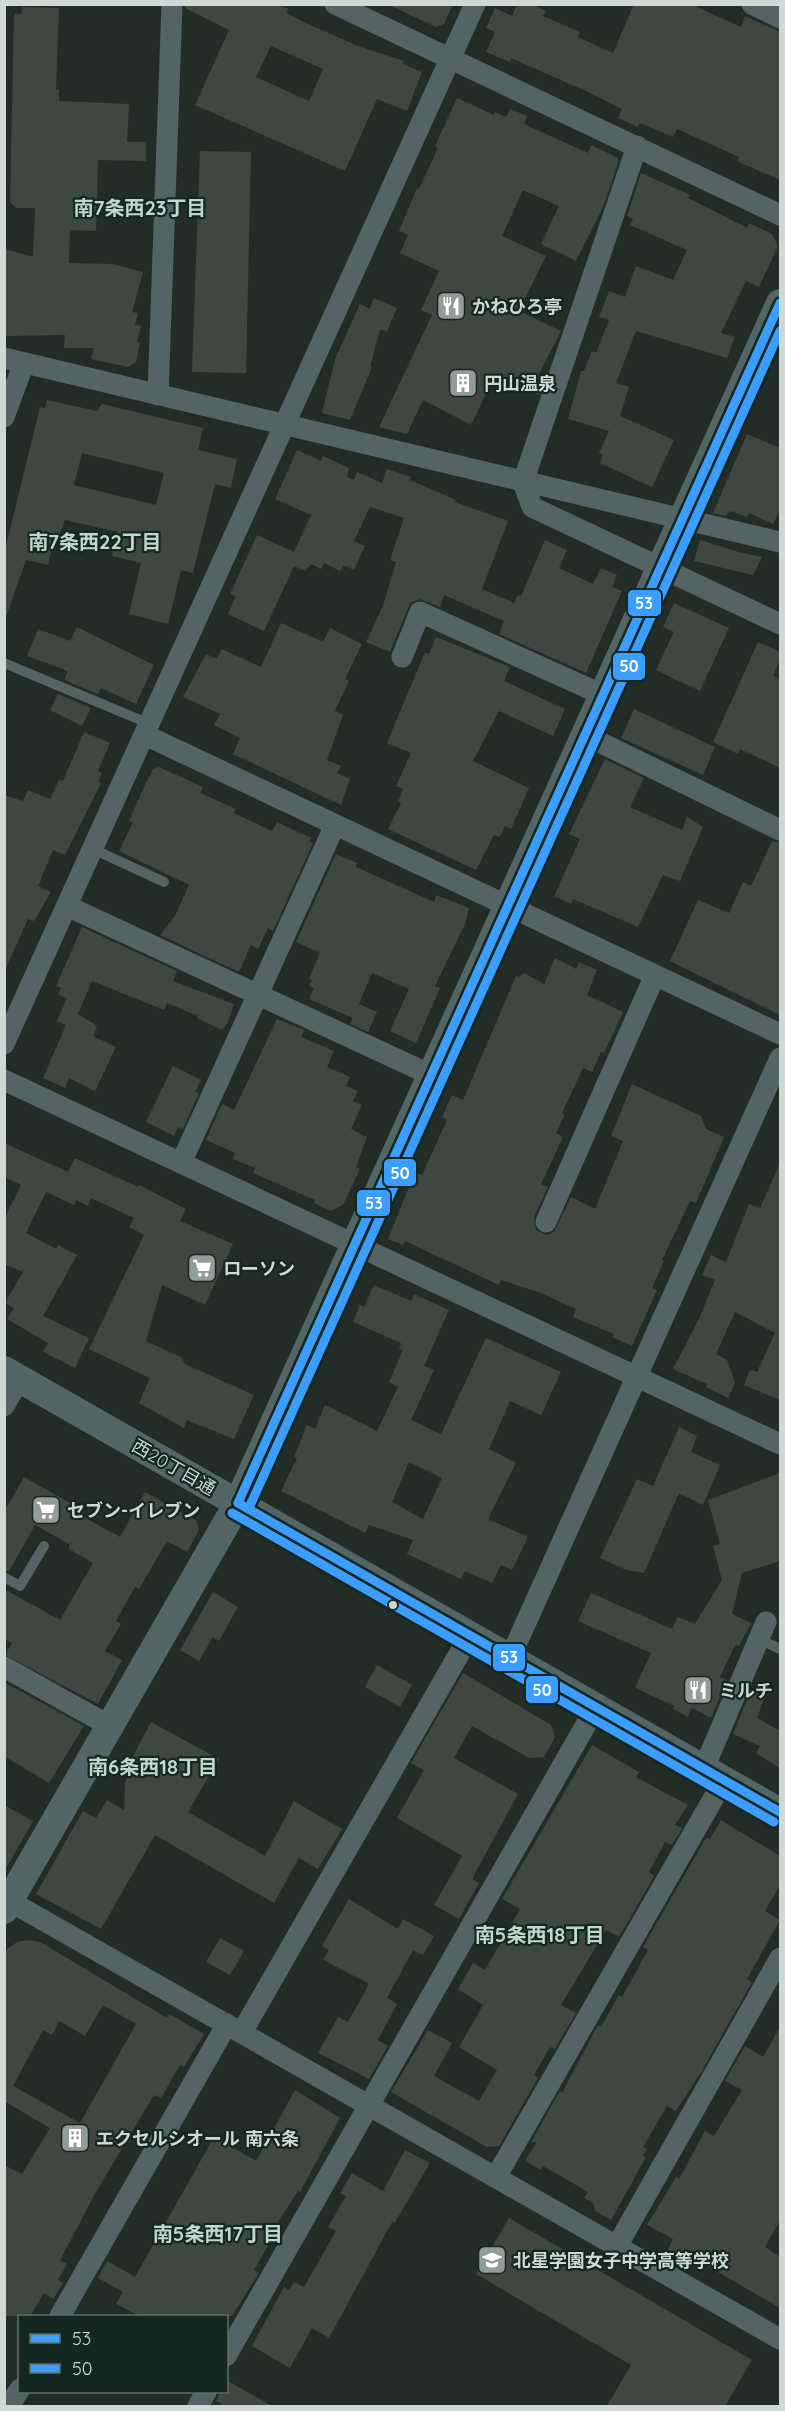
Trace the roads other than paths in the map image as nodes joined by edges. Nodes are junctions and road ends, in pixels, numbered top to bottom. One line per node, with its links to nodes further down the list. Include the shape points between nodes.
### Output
1 (172, 4): 11 (street)
2 (335, 4): 6 (street)
3 (475, 4): 6 (street)
4 (752, 4): 5 (street)
5 (780, 18)
6 (451, 59): 7 (street); 13 (street)
7 (637, 146): 8 (street); 14 (street)
8 (780, 215)
9 (780, 303): 15 (street)
10 (14, 361): 11 (street); 12 (street)
11 (158, 395): 13 (street)
12 (4, 417)
13 (285, 425): 14 (street); 22 (street)
14 (523, 482): 15 (street); 17 (street, via 532,507)
15 (682, 520): 16 (street); 17 (street)
16 (780, 542)
17 (661, 567): 18 (street); 21 (street)
18 (780, 624)
19 (402, 657): 21 (street, via 420,612)
20 (4, 663): 22 (lane)
21 (603, 695): 23 (street)
22 (147, 730): 24 (street); 26 (street)
23 (585, 735): 25 (street); 29 (street)
24 (335, 825): 29 (street); 31 (street)
25 (780, 830)
26 (93, 849): 27 (lane); 28 (street)
27 (164, 882)
28 (67, 906): 31 (street); 33 (street)
29 (508, 906): 30 (street); 35 (street)
30 (655, 975): 32 (street); 38 (street)
31 (259, 994): 35 (street); 37 (street)
32 (780, 1034)
33 (4, 1044)
34 (780, 1058): 41 (street)
35 (431, 1075): 39 (street)
36 (4, 1080): 37 (street)
37 (181, 1163): 39 (street)
38 (546, 1222)
39 (355, 1245): 41 (street); 44 (street)
40 (12, 1375): 42 (street); 44 (street, 西20丁目通)
41 (636, 1377): 43 (street); 50 (street)
42 (4, 1406)
43 (780, 1444)
44 (238, 1503): 48 (street, 西20丁目通); 53 (street)
45 (44, 1546): 46 (lane, via 21,1586)
46 (4, 1577)
47 (761, 1624): 49 (lane); 54 (street)
48 (471, 1635): 50 (street, 西20丁目通); 58 (street)
49 (780, 1649)
50 (510, 1658): 52 (street, 西20丁目通)
51 (4, 1667): 53 (street)
52 (596, 1707): 54 (street, 西20丁目通); 59 (street)
53 (110, 1726): 56 (street)
54 (714, 1774): 55 (street, 西20丁目通); 60 (street)
55 (780, 1812)
56 (6, 1903): 58 (street)
57 (780, 1958): 61 (street)
58 (234, 2028): 59 (street); 62 (street)
59 (368, 2104): 60 (street); 64 (street)
60 (496, 2177): 61 (street)
61 (617, 2246): 63 (street)
62 (61, 2315)
63 (780, 2339)
64 (228, 2352)
65 (18, 2391): 66 (street)
66 (9, 2406)

